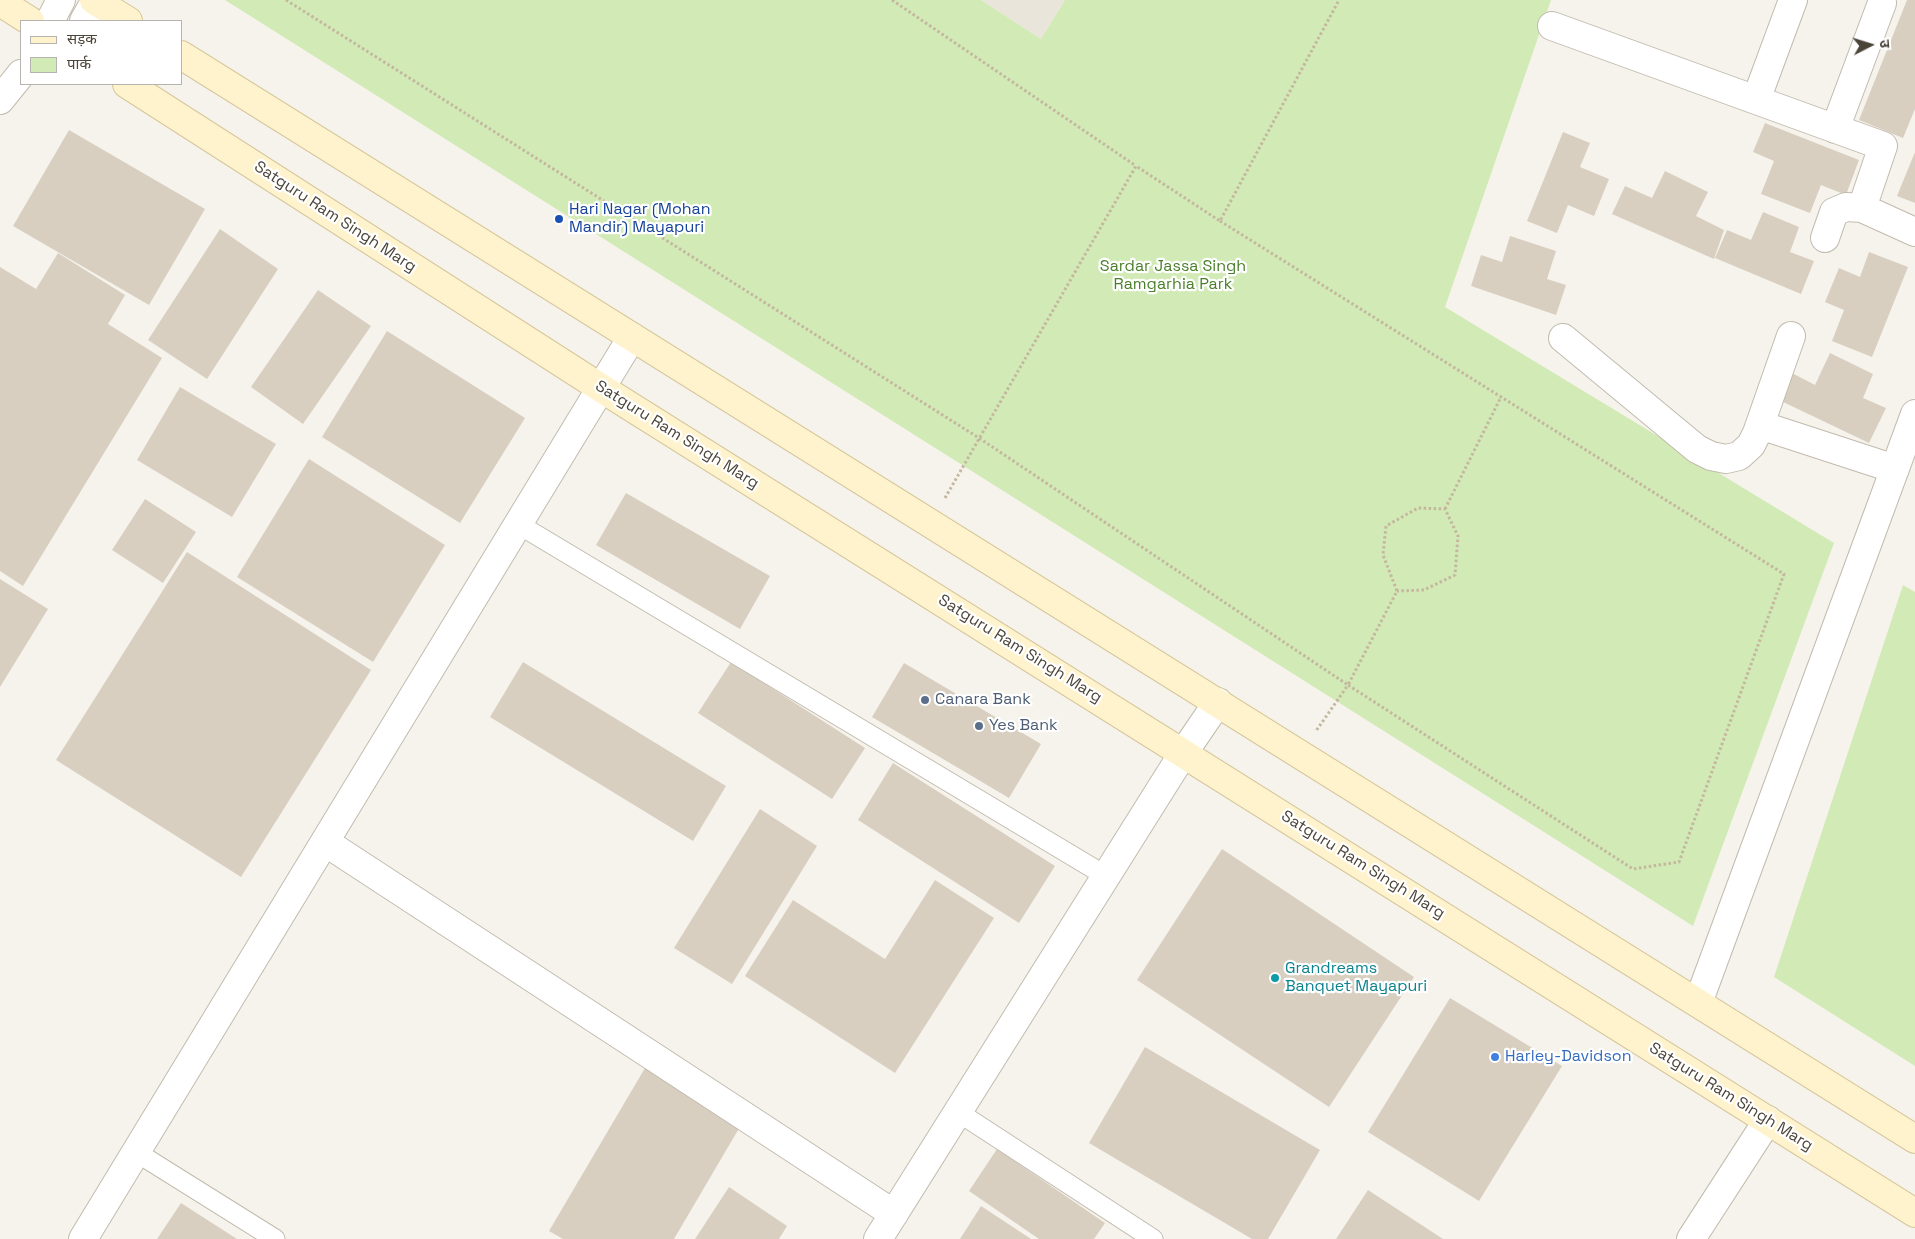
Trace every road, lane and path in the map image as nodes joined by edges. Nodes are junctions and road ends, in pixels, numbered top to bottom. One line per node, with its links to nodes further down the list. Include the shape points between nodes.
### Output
1 (61, 0): 10 (street)
2 (286, 0): 31 (path)
3 (892, 0): 19 (path)
4 (1339, 0): 21 (path)
5 (1793, 0): 17 (street)
6 (0, 2): 9 (main road)
7 (1882, 3): 18 (street)
8 (92, 6): 11 (main road)
9 (28, 20)
10 (51, 20)
11 (126, 20)
12 (1552, 26): 17 (street)
13 (182, 56): 25 (main road)
14 (20, 75): 16 (street)
15 (129, 85): 27 (main road, Satguru Ram Singh Marg)
16 (0, 100)
17 (1756, 100): 18 (street)
18 (1835, 129): 20 (street, via 1883,146)
19 (1136, 166): 21 (path); 31 (path)
20 (1862, 208): 22 (street); 23 (street, via 1846,207 1834,212)
21 (1220, 221): 28 (path)
22 (1915, 232)
23 (1825, 238)
24 (1791, 336): 30 (street)
25 (632, 337): 27 (street); 34 (main road)
26 (1563, 338): 30 (street, via 1697,449 1711,456 1726,459 1739,456 1751,446)
27 (601, 388): 35 (street); 39 (main road, Satguru Ram Singh Marg)
28 (1501, 397): 33 (path); 37 (path, via 1784,574 1680,862 1633,869)
29 (1915, 414): 32 (street)
30 (1760, 425): 32 (street)
31 (980, 438): 34 (path); 37 (path)
32 (1895, 469): 43 (street)
33 (1445, 509): 36 (path, via 1458,536 1455,575 1424,590); 36 (path, via 1418,508 1386,526 1383,555)
34 (930, 523): 38 (main road)
35 (518, 524): 41 (street); 42 (lane)
36 (1397, 591): 37 (path)
37 (1348, 685): 40 (path)
38 (1218, 702): 39 (street); 40 (main road)
39 (1184, 752): 42 (street); 45 (main road, Satguru Ram Singh Marg)
40 (1300, 753): 43 (main road)
41 (325, 842): 47 (street); 49 (street)
42 (1106, 876): 44 (street)
43 (1698, 1003): 46 (main road)
44 (958, 1112): 49 (street); 53 (lane)
45 (1768, 1120): 48 (main road, Satguru Ram Singh Marg); 54 (street)
46 (1915, 1139)
47 (136, 1152): 50 (street); 51 (lane)
48 (1915, 1213)
49 (894, 1214): 52 (street)
50 (83, 1239)
51 (275, 1239)
52 (878, 1239)
53 (1153, 1239)
54 (1691, 1239)

